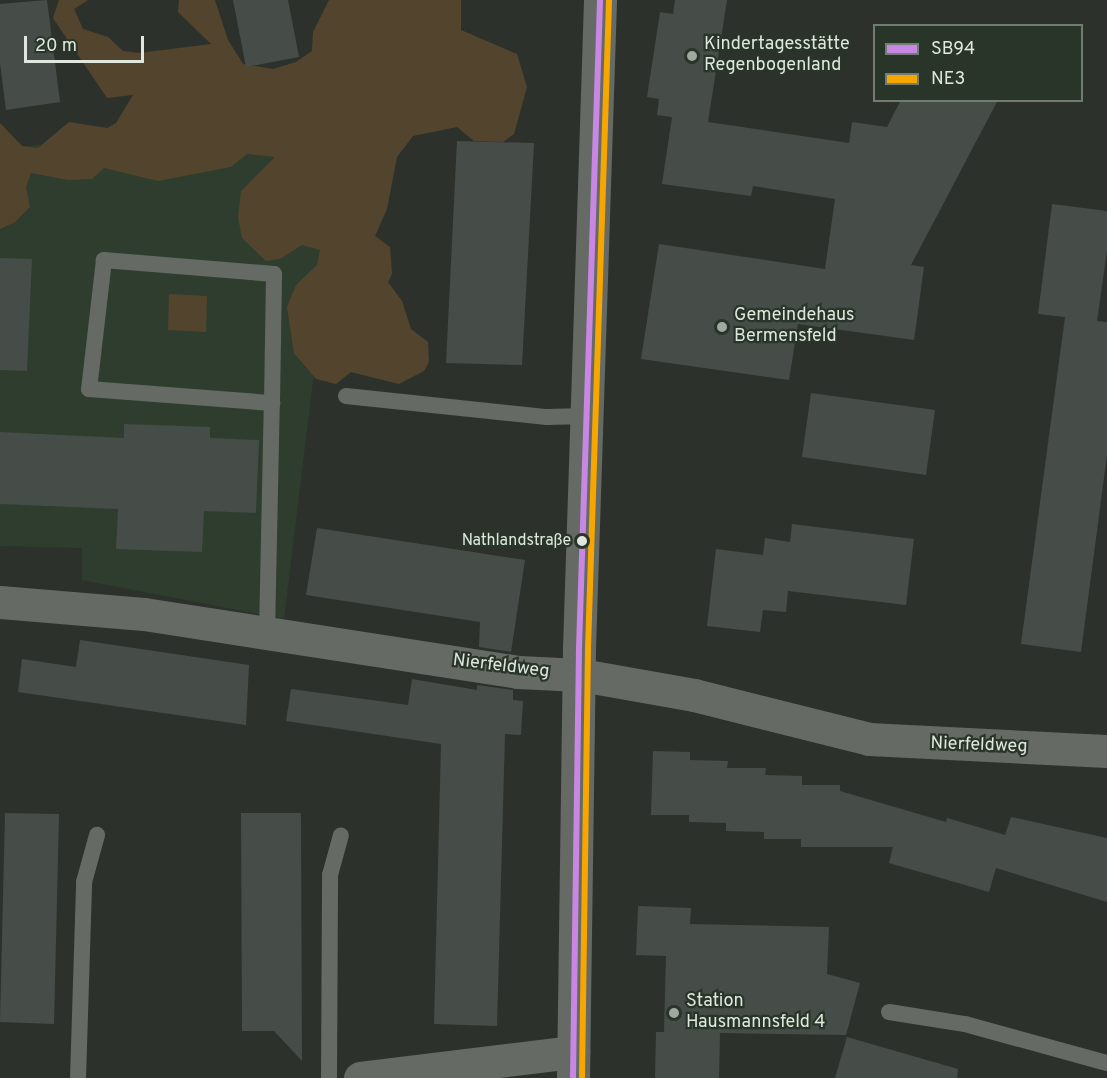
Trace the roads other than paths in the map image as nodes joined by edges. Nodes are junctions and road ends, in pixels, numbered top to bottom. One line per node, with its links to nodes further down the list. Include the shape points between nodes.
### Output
1 (600, 0): 4 (street)
2 (346, 396): 4 (lane, via 535,416)
3 (272, 403): 3 (lane, via 274,274 104,261 89,388); 6 (lane)
4 (587, 416): 7 (street)
5 (0, 602): 6 (street, Nierfeldweg, via 84,607)
6 (267, 633): 7 (street, Nierfeldweg, via 518,672)
7 (581, 675): 8 (street, Nierfeldweg, via 694,695 869,740); 13 (street)
8 (1107, 750)
9 (97, 835): 14 (lane, via 84,882)
10 (341, 835): 15 (lane, via 330,875)
11 (889, 1012): 12 (lane, via 965,1024)
12 (1107, 1063)
13 (573, 1065): 16 (street)
14 (78, 1078)
15 (329, 1078)
16 (360, 1078)

